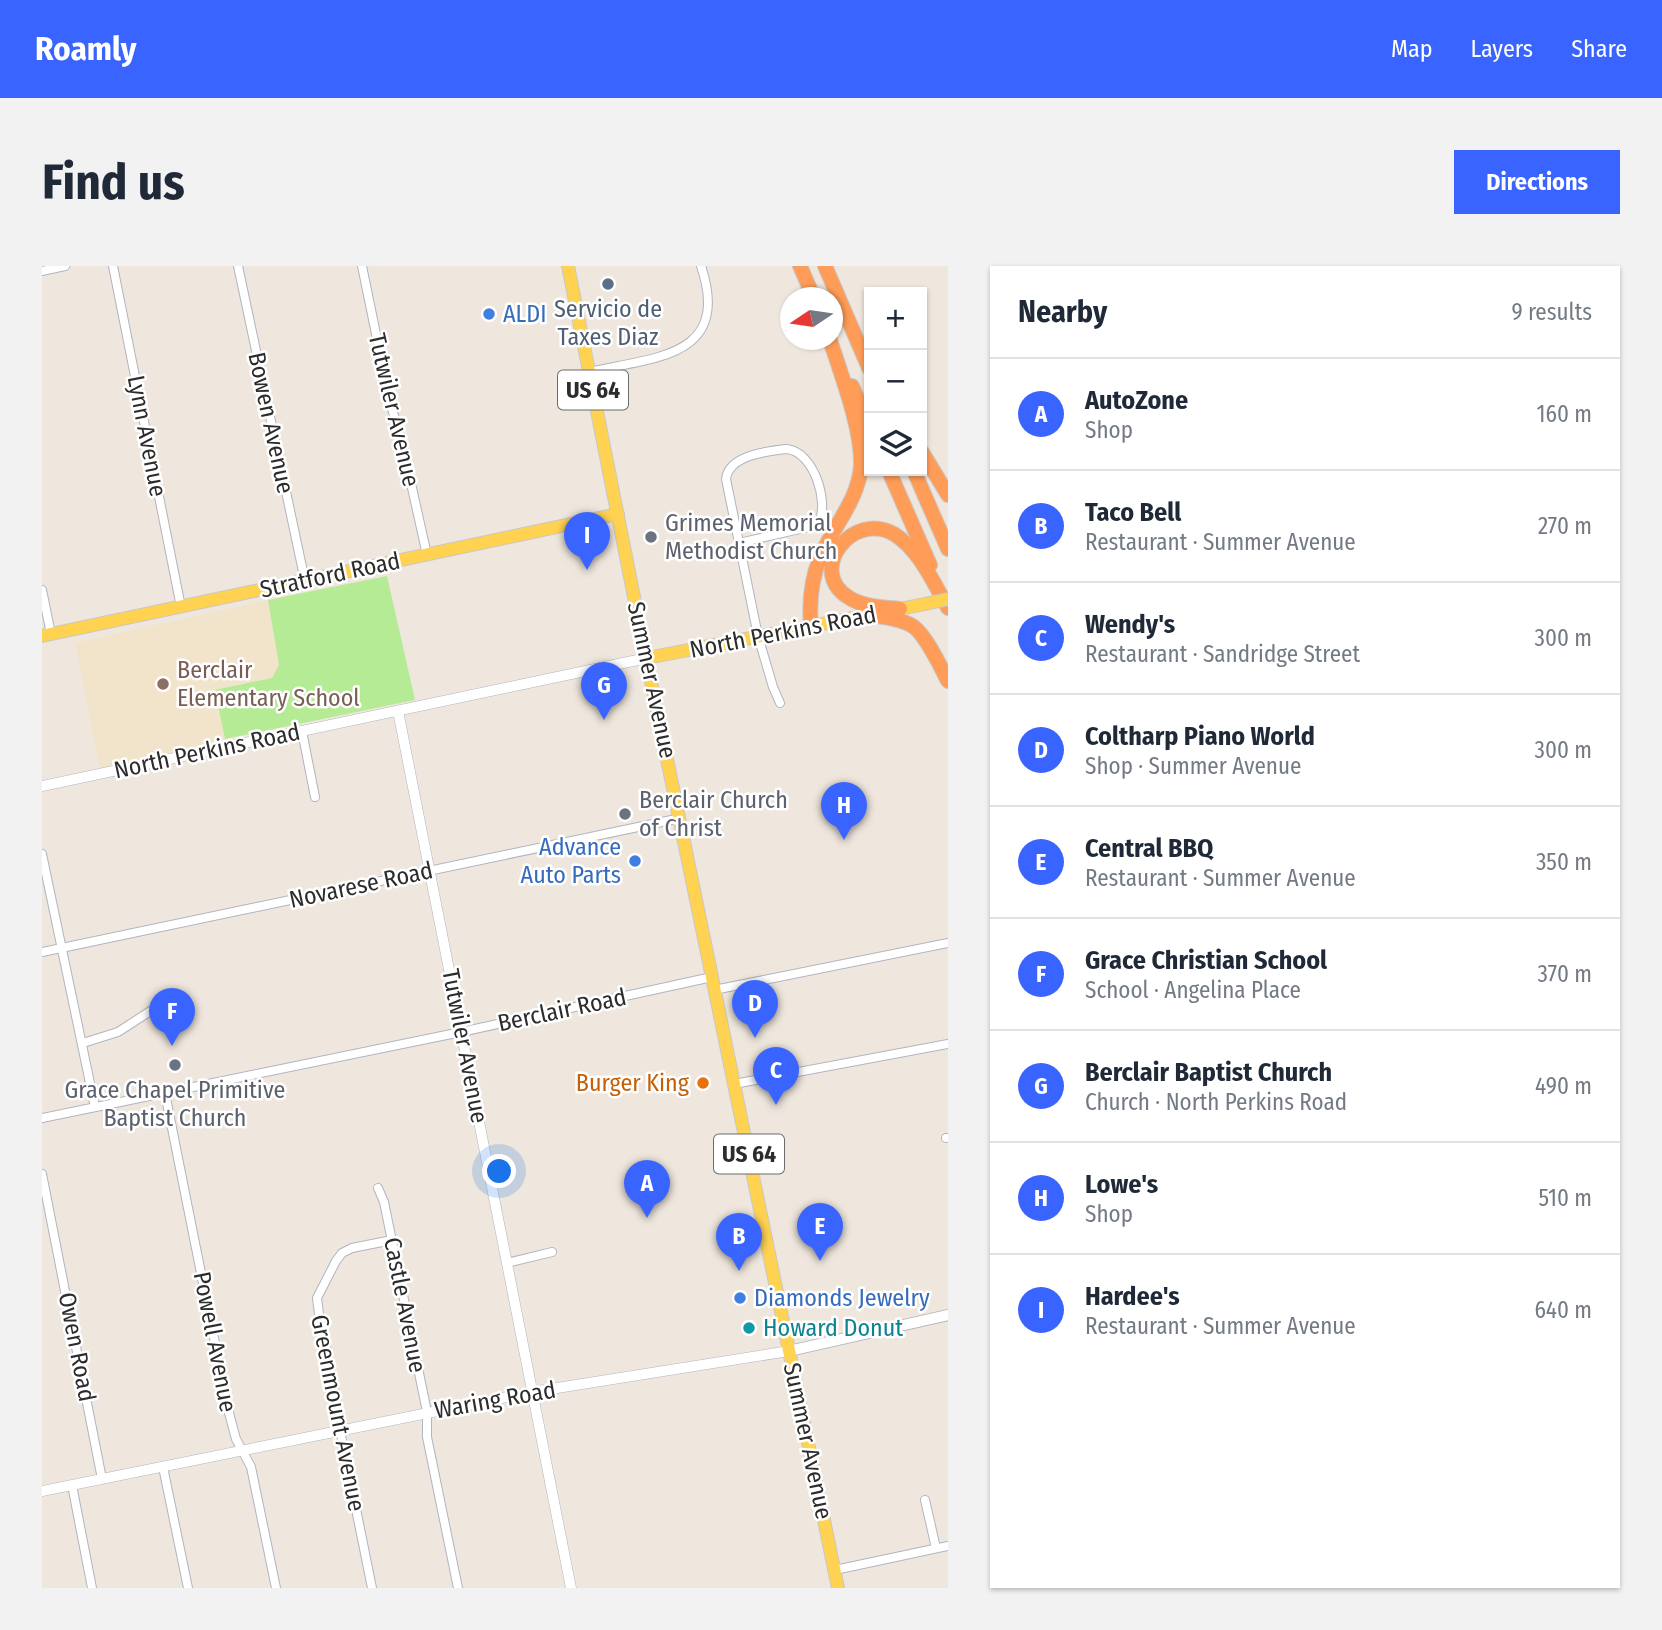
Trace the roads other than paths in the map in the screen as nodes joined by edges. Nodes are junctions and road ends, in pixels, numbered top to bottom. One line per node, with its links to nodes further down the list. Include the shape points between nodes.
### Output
1 (65, 266): 9 (street)
2 (113, 266): 29 (street, Lynn Avenue)
3 (238, 266): 26 (street, Bowen Avenue)
4 (362, 266): 25 (street, Tutwiler Avenue)
5 (568, 266): 16 (main road, Summer Avenue / US 64)
6 (701, 266): 16 (street, via 709,316 687,346)
7 (800, 266): 10 (highway)
8 (825, 266): 11 (highway)
9 (42, 271)
10 (809, 287)
11 (856, 337): 14 (highway); 15 (highway)
12 (834, 350): 33 (highway, via 861,464 856,490 821,557 809,605)
13 (835, 350): 17 (highway)
14 (864, 352)
15 (864, 356)
16 (589, 372): 22 (main road, Summer Avenue / US 64)
17 (864, 414)
18 (927, 460): 21 (highway)
19 (891, 476): 30 (highway)
20 (916, 476): 24 (highway)
21 (948, 495)
22 (618, 514): 25 (main road, Stratford Road); 36 (main road, Summer Avenue / US 64)
23 (739, 543): 23 (street, via 727,472 738,460 795,450 814,470 821,518 813,526); 35 (street)
24 (948, 549)
25 (427, 555): 26 (main road, Stratford Road)
26 (304, 581): 29 (main road, Stratford Road)
27 (42, 590): 34 (street)
28 (948, 599): 31 (main road, North Perkins Road, bridge)
29 (181, 607): 34 (main road, Stratford Road)
30 (948, 608): 31 (highway, via 924,566 894,534 879,528 845,539 831,567 836,584 847,597 867,605)
31 (901, 609): 32 (main road, North Perkins Road)
32 (870, 615): 33 (main road, North Perkins Road); 37 (highway, via 914,627)
33 (811, 626): 35 (main road, North Perkins Road)
34 (46, 635)
35 (758, 636): 36 (main road, North Perkins Road); 38 (street)
36 (647, 658): 39 (street, North Perkins Road); 43 (main road, Summer Avenue / US 64)
37 (948, 681)
38 (780, 703)
39 (398, 711): 40 (street, North Perkins Road); 45 (street, Tutwiler Avenue)
40 (302, 731): 41 (street, North Perkins Road); 42 (street)
41 (42, 786)
42 (315, 797)
43 (681, 818): 45 (street, Novarese Road); 49 (main road, Summer Avenue / US 64)
44 (42, 855): 47 (street)
45 (431, 870): 47 (street, Novarese Road); 51 (street, Tutwiler Avenue)
46 (948, 943): 49 (street, Berclair Road)
47 (62, 948): 48 (street, Novarese Road); 52 (street)
48 (42, 952)
49 (713, 983): 51 (street, Berclair Road); 54 (main road, Summer Avenue / US 64)
50 (152, 1010): 52 (street, via 118,1032)
51 (461, 1032): 55 (street, Berclair Road); 62 (street, Tutwiler Avenue)
52 (83, 1043): 56 (street)
53 (948, 1044): 54 (street)
54 (734, 1084): 64 (main road, Summer Avenue / US 64)
55 (165, 1093): 56 (street, Berclair Road); 68 (street, Powell Avenue, via 232,1425)
56 (95, 1107): 57 (street, Berclair Road)
57 (42, 1118)
58 (42, 1174): 70 (street, Owen Road)
59 (378, 1188): 60 (street, Castle Avenue)
60 (392, 1240): 66 (street, Castle Avenue); 67 (street, Greenmount Avenue, via 342,1253 317,1298)
61 (552, 1251): 62 (street)
62 (507, 1263): 65 (street, Tutwiler Avenue)
63 (948, 1315): 64 (main road, Waring Road)
64 (789, 1350): 65 (street, Waring Road); 76 (main road, Summer Avenue / US 64)
65 (533, 1392): 66 (street, Waring Road); 82 (street, Tutwiler Avenue)
66 (427, 1412): 67 (street, Waring Road); 81 (street, Castle Avenue, via 426,1437)
67 (340, 1430): 68 (street, Waring Road); 80 (street, Greenmount Avenue)
68 (243, 1450): 69 (street, Waring Road); 79 (street, Powell Avenue, via 251,1467)
69 (163, 1467): 70 (street, Waring Road); 78 (street)
70 (102, 1479): 71 (street, Waring Road)
71 (72, 1485): 72 (street, Waring Road); 77 (street)
72 (42, 1491)
73 (925, 1500): 75 (street)
74 (948, 1546): 75 (street)
75 (936, 1548): 76 (street)
76 (835, 1570): 83 (main road, Summer Avenue / US 64)
77 (92, 1588)
78 (188, 1588)
79 (276, 1588)
80 (372, 1588)
81 (458, 1588)
82 (571, 1588)
83 (838, 1588)

